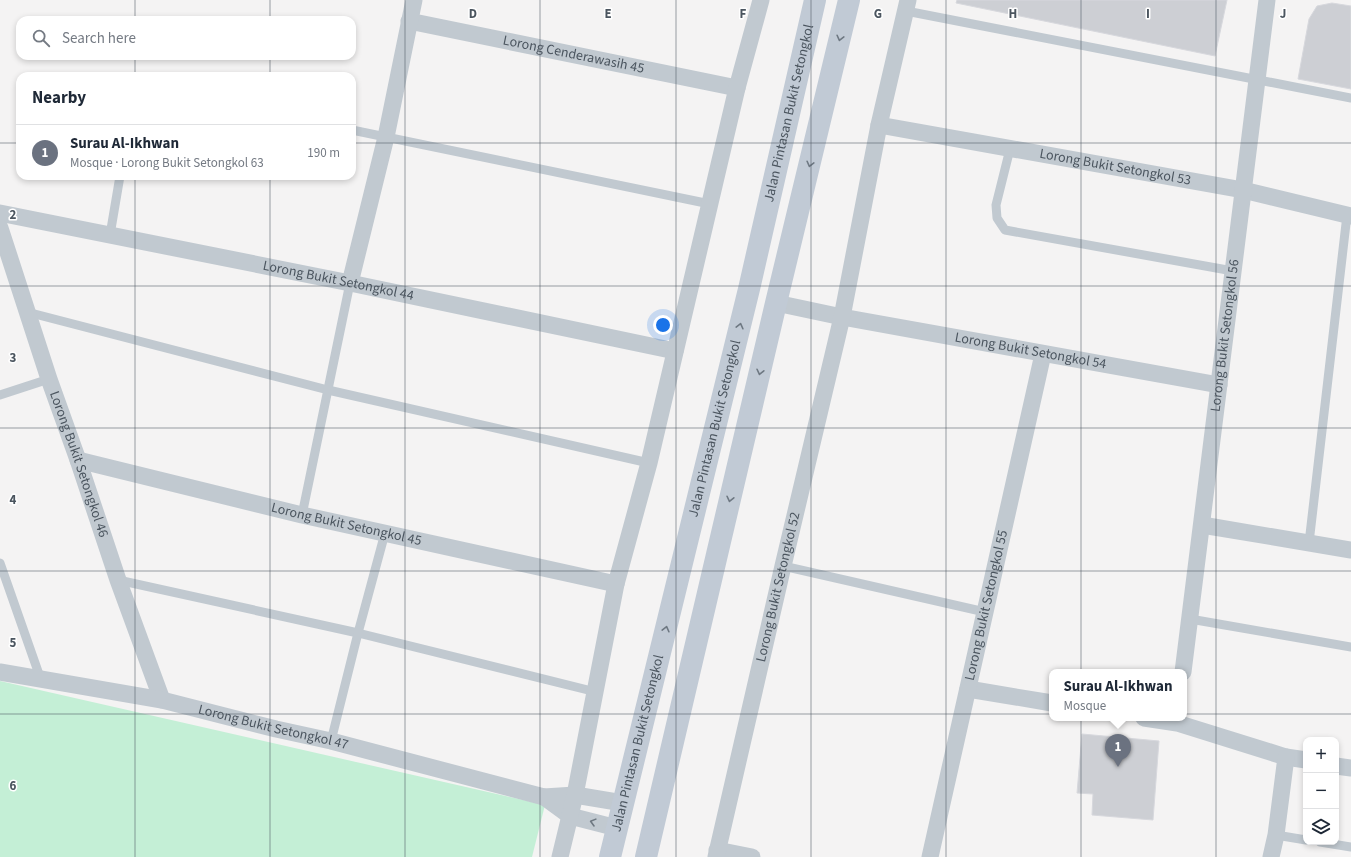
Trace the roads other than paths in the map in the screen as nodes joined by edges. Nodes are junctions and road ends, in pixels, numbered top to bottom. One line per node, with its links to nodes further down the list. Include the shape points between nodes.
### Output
1 (414, 0): 7 (street)
2 (761, 0): 9 (street)
3 (816, 0): 63 (main road, Jalan Pintasan Bukit Setongkol, one-way to 3, via 750,289)
4 (849, 0): 24 (main road, one-way to 24)
5 (1267, 0): 8 (street, Lorong Bukit Setongkol 56)
6 (907, 5): 8 (lane); 11 (street, Lorong Bukit Setongkol 52)
7 (410, 21): 9 (street, Lorong Cenderawasih 45); 13 (street)
8 (1257, 79): 10 (lane); 16 (street, Lorong Bukit Setongkol 56)
9 (737, 88): 17 (street)
10 (1351, 98)
11 (879, 125): 14 (street, Lorong Bukit Setongkol 53); 26 (street, Lorong Bukit Setongkol 52)
12 (356, 131): 13 (lane)
13 (386, 138): 17 (lane); 23 (street)
14 (1010, 149): 16 (street, Lorong Bukit Setongkol 53); 22 (lane, via 996,205 997,218 1005,230)
15 (119, 180): 21 (lane)
16 (1243, 190): 19 (street, Lorong Bukit Setongkol 53); 22 (street, Lorong Bukit Setongkol 56)
17 (710, 204): 27 (street)
18 (0, 213): 21 (street, Lorong Bukit Setongkol 44)
19 (1349, 216): 38 (lane)
20 (0, 228): 25 (street, Lorong Bukit Setongkol 46)
21 (110, 236): 23 (street, Lorong Bukit Setongkol 44)
22 (1233, 271): 30 (street, Lorong Bukit Setongkol 56)
23 (350, 283): 27 (street, Lorong Bukit Setongkol 44); 31 (lane)
24 (785, 305): 26 (street, Lorong Bukit Setongkol 54); 73 (main road, one-way to 73)
25 (27, 312): 29 (street, Lorong Bukit Setongkol 46); 31 (lane)
26 (842, 317): 28 (street, Lorong Bukit Setongkol 54); 41 (street, Lorong Bukit Setongkol 52)
27 (675, 351): 34 (street)
28 (1043, 354): 30 (street, Lorong Bukit Setongkol 54); 44 (street, Lorong Bukit Setongkol 55)
29 (48, 379): 32 (lane); 33 (street, Lorong Bukit Setongkol 46)
30 (1219, 385): 36 (street, Lorong Bukit Setongkol 56)
31 (328, 390): 34 (lane); 35 (lane)
32 (0, 395)
33 (78, 460): 35 (street, Lorong Bukit Setongkol 45); 42 (street, Lorong Bukit Setongkol 46)
34 (649, 463): 43 (street)
35 (302, 515): 37 (street, Lorong Bukit Setongkol 45)
36 (1202, 525): 38 (street); 45 (street, Lorong Bukit Setongkol 56)
37 (385, 533): 43 (street, Lorong Bukit Setongkol 45); 46 (lane)
38 (1309, 543): 39 (street)
39 (1351, 550)
40 (0, 563): 50 (lane)
41 (783, 566): 44 (lane); 70 (street, Lorong Bukit Setongkol 52)
42 (118, 580): 46 (lane); 53 (street, Lorong Bukit Setongkol 46)
43 (616, 584): 52 (street)
44 (985, 612): 51 (street, Lorong Bukit Setongkol 55)
45 (1190, 619): 47 (lane); 48 (street, Lorong Bukit Setongkol 56)
46 (358, 633): 52 (lane); 56 (lane)
47 (1351, 647)
48 (1183, 669)
49 (0, 672): 50 (street, Lorong Bukit Setongkol 47)
50 (41, 680): 53 (street, Lorong Bukit Setongkol 47)
51 (968, 689): 54 (street); 75 (street, Lorong Bukit Setongkol 55)
52 (596, 692): 61 (street)
53 (162, 700): 56 (street, Lorong Bukit Setongkol 47)
54 (1049, 702)
55 (1177, 721): 57 (street)
56 (331, 741): 62 (street, Lorong Bukit Setongkol 47)
57 (1286, 757): 58 (street); 66 (street)
58 (1303, 760)
59 (1339, 766): 60 (street)
60 (1351, 768)
61 (575, 795): 62 (street, Lorong Bukit Setongkol 47); 63 (street, Lorong Bukit Setongkol 47); 64 (street)
62 (544, 797): 64 (street, Lorong Bukit Setongkol 47)
63 (623, 803): 65 (main road, Jalan Pintasan Bukit Setongkol)
64 (570, 816): 65 (street, Lorong Bukit Setongkol 47, one-way to 64); 71 (street)
65 (617, 828): 72 (main road, Jalan Pintasan Bukit Setongkol)
66 (1276, 835): 67 (lane); 76 (street)
67 (1303, 840)
68 (1339, 845): 69 (lane)
69 (1351, 847)
70 (716, 854): 74 (street)
71 (560, 857)
72 (610, 857)
73 (646, 857)
74 (752, 857)
75 (930, 857)
76 (1271, 857)

